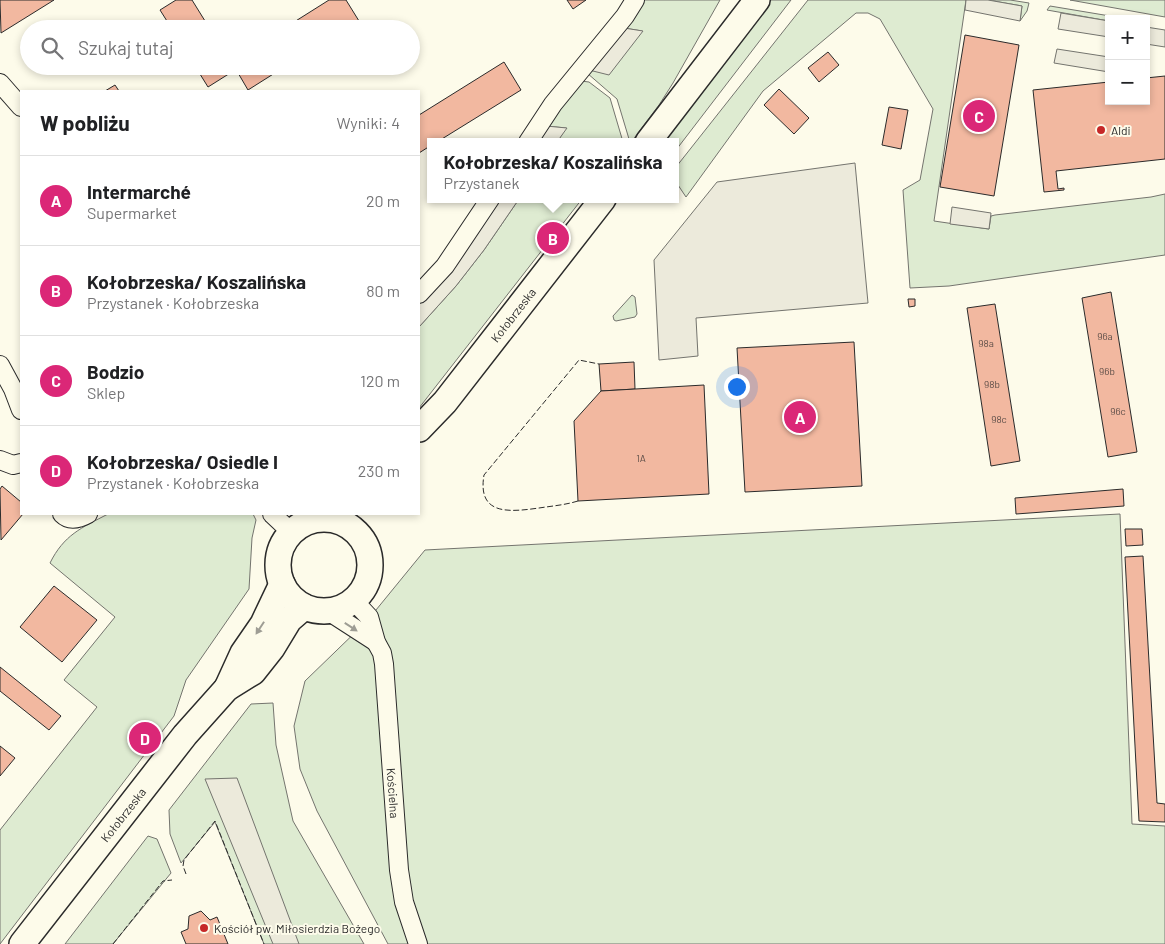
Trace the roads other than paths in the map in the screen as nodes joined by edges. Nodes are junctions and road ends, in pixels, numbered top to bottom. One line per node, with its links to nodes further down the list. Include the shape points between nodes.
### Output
1 (635, 0): 7 (street, via 553,104)
2 (735, 0): 4 (main road)
3 (756, 0): 4 (main road)
4 (696, 80): 8 (main road)
5 (0, 83): 6 (street)
6 (20, 106)
7 (531, 138)
8 (651, 138)
9 (487, 203): 11 (street, via 445,266)
10 (600, 203): 14 (main road, Kołobrzeska, via 445,402)
11 (420, 293)
12 (0, 365): 13 (street)
13 (20, 407)
14 (420, 428)
15 (0, 460): 16 (street)
16 (20, 464)
17 (63, 515): 18 (street, via 74,519)
18 (85, 515)
19 (273, 515): 22 (street)
20 (331, 516): 21 (main road, via 345,524); 22 (main road, via 302,524)
21 (361, 524): 24 (main road, via 370,564 369,578)
22 (291, 532): 23 (main road, via 278,557)
23 (282, 584): 25 (main road, via 291,598); 27 (main road, Kołobrzeska, one-way to 27)
24 (354, 601): 25 (main road, via 342,608); 26 (street, Kościelna, via 369,617)
25 (316, 609): 26 (street, one-way to 26); 27 (main road, Kołobrzeska, via 289,620 253,672)
26 (376, 642): 29 (street, Kościelna, via 384,664 399,870 404,902)
27 (227, 688): 28 (main road, Kołobrzeska, via 185,735)
28 (22, 944)
29 (418, 944)

